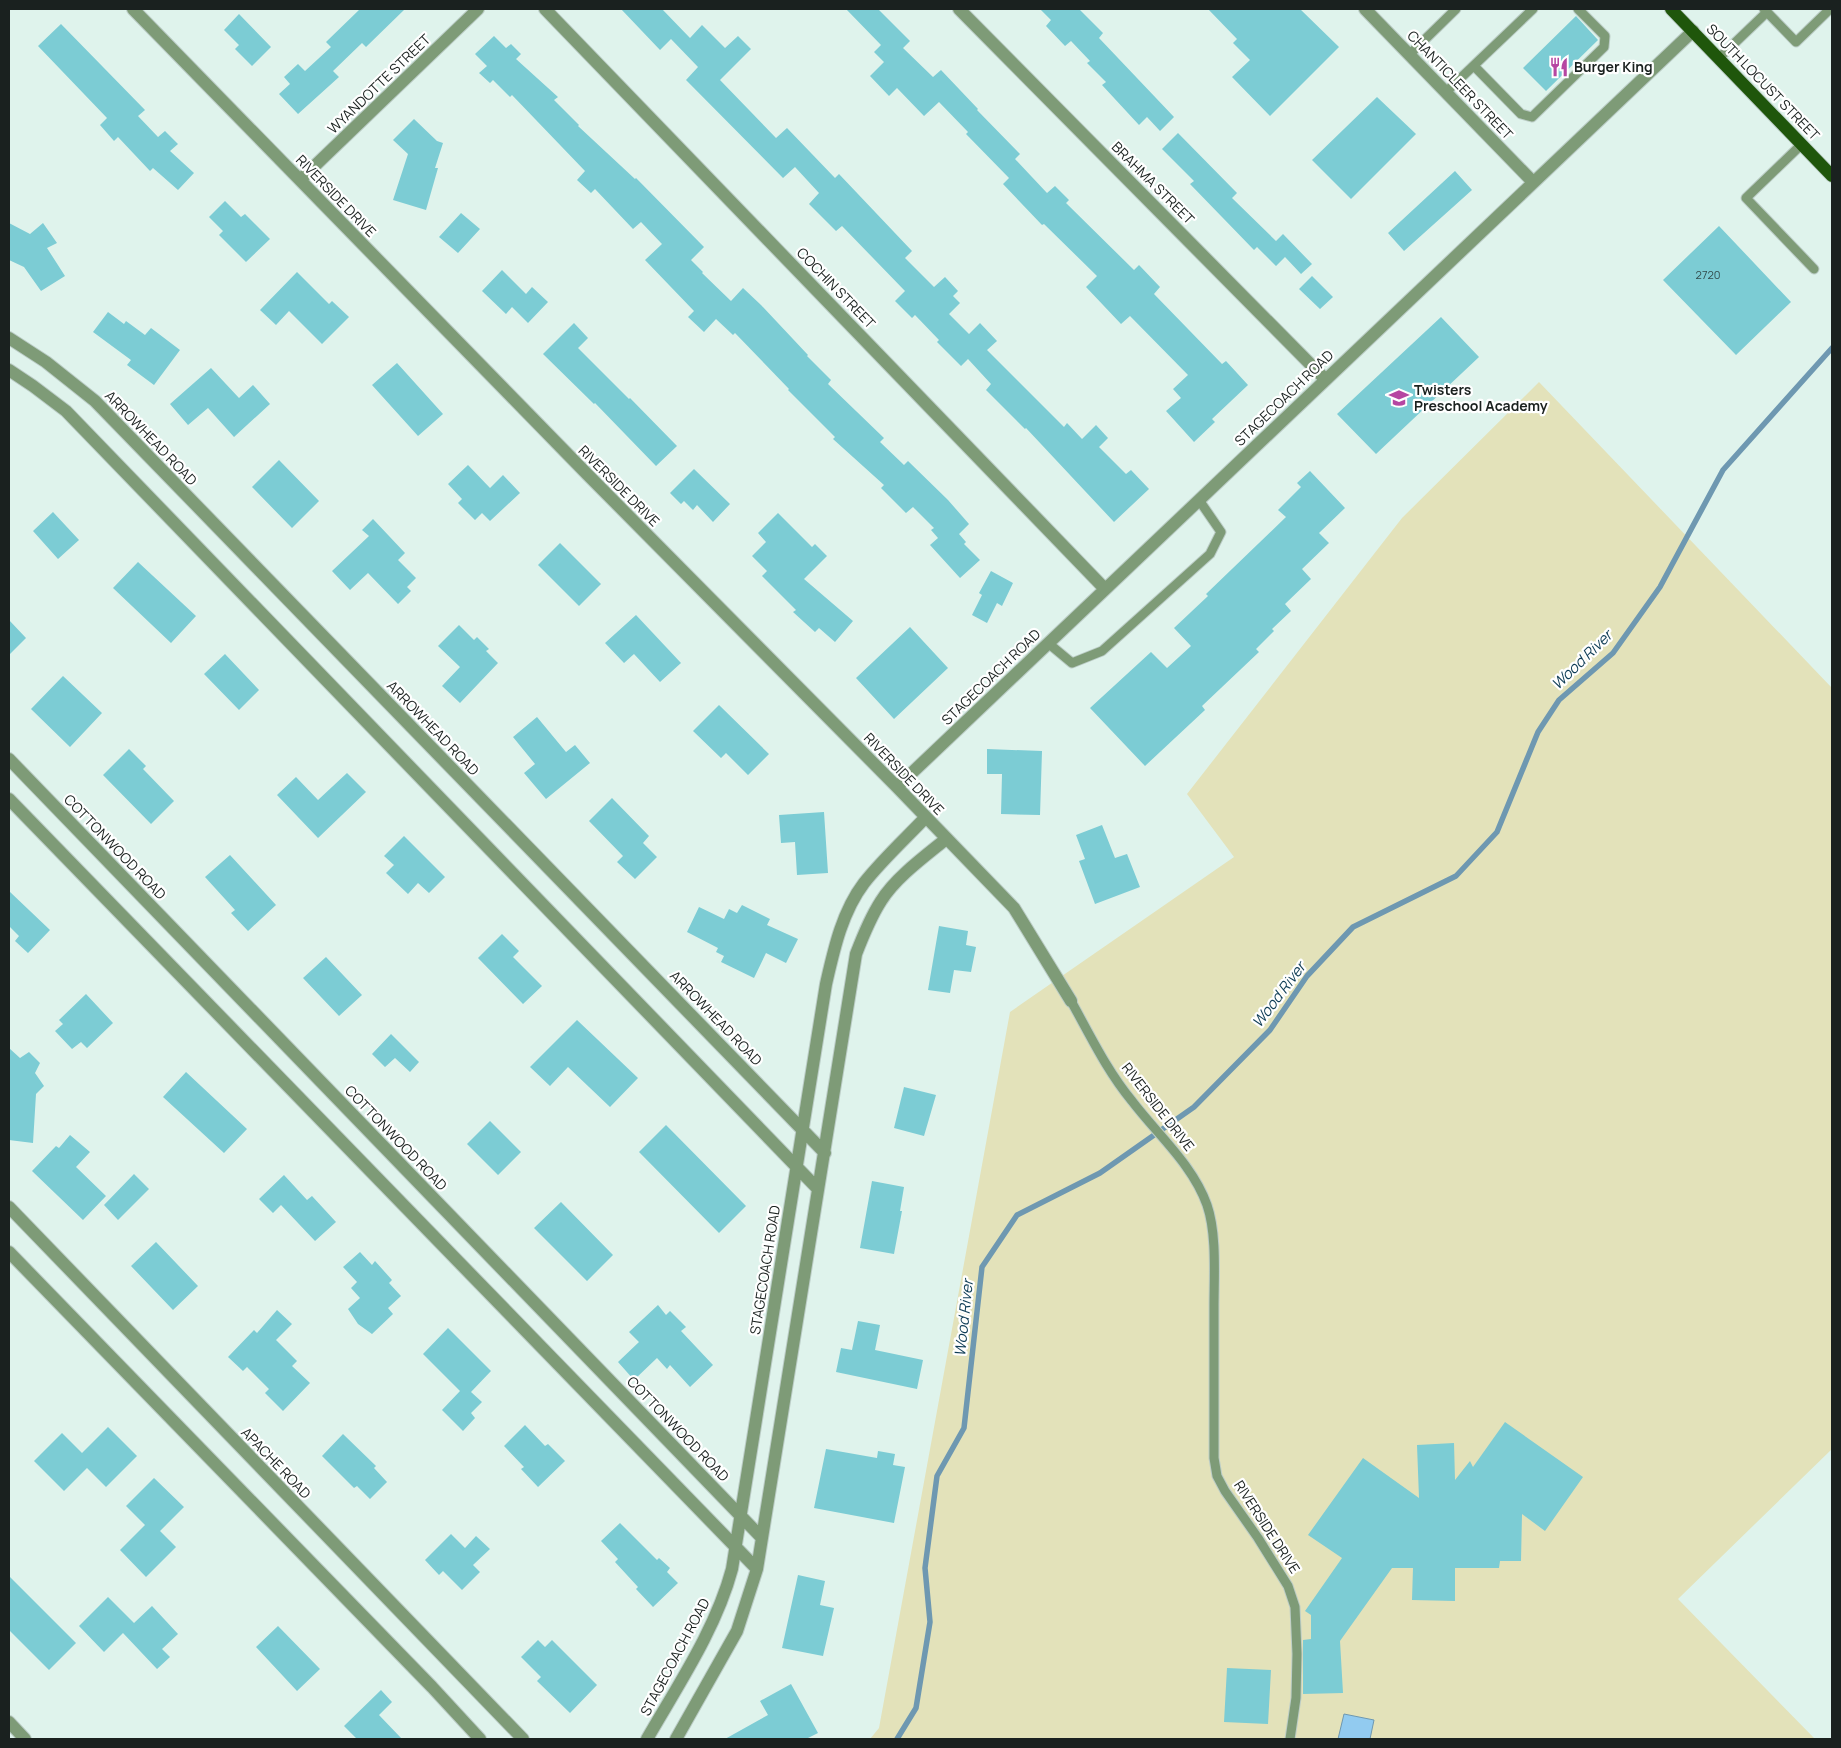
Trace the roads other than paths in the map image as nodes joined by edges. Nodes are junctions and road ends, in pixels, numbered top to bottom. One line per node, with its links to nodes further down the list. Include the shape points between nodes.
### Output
1 (133, 9): 19 (street, RIVERSIDE DRIVE)
2 (478, 9): 19 (street, WYANDOTTE STREET)
3 (545, 9): 26 (street, COCHIN STREET)
4 (959, 9): 24 (street, BRAHMA STREET)
5 (1365, 9): 13 (street, CHANTICLEER STREET)
6 (1456, 9): 13 (lane)
7 (1533, 9): 15 (lane)
8 (1578, 9): 15 (lane, via 1605,36 1604,47 1532,117 1521,114)
9 (1673, 9): 12 (main road, SOUTH LOCUST STREET)
10 (1830, 9): 11 (lane, via 1796,42)
11 (1766, 10): 14 (lane)
12 (1693, 31): 14 (main road, SOUTH LOCUST STREET); 20 (street, STAGECOACH ROAD)
13 (1410, 54): 16 (street, CHANTICLEER STREET)
14 (1719, 58): 17 (main road, SOUTH LOCUST STREET)
15 (1474, 66): 16 (lane)
16 (1446, 92): 20 (street, CHANTICLEER STREET)
17 (1802, 144): 18 (main road, SOUTH LOCUST STREET); 21 (lane, via 1746,198)
18 (1832, 176)
19 (300, 180): 29 (street, RIVERSIDE DRIVE)
20 (1534, 182): 24 (street, STAGECOACH ROAD)
21 (1814, 269)
22 (9, 338): 34 (street, ARROWHEAD ROAD, via 46,362 95,401)
23 (9, 370): 36 (street, via 66,411)
24 (1325, 379): 25 (street, STAGECOACH ROAD)
25 (1199, 500): 26 (street, STAGECOACH ROAD); 27 (lane, via 1221,532 1210,554 1102,651 1072,663)
26 (1105, 589): 27 (street, STAGECOACH ROAD)
27 (1048, 643): 29 (street, STAGECOACH ROAD)
28 (9, 759): 40 (street, COTTONWOOD ROAD)
29 (897, 787): 31 (street, RIVERSIDE DRIVE)
30 (9, 799): 42 (street)
31 (925, 818): 32 (street, RIVERSIDE DRIVE); 34 (street, STAGECOACH ROAD, via 864,883 846,913 826,984)
32 (946, 839): 33 (street, RIVERSIDE DRIVE, via 1014,908); 35 (street, via 910,869 882,899 858,947)
33 (1071, 1001): 50 (lane, RIVERSIDE DRIVE, via 1103,1060 1132,1102 1177,1155 1207,1205 1214,1261 1214,1458 1217,1476 1225,1492 1288,1586 1295,1608 1296,1698)
34 (803, 1130): 35 (street, ARROWHEAD ROAD); 36 (street, STAGECOACH ROAD)
35 (825, 1153): 37 (street)
36 (797, 1167): 37 (street); 40 (street, STAGECOACH ROAD)
37 (818, 1189): 41 (street)
38 (9, 1206): 47 (street, APACHE ROAD)
39 (9, 1252): 46 (street)
40 (740, 1516): 41 (street, COTTONWOOD ROAD); 42 (street, STAGECOACH ROAD)
41 (762, 1538): 43 (street)
42 (736, 1547): 43 (street); 48 (street, STAGECOACH ROAD, via 726,1593)
43 (757, 1569): 49 (street, via 737,1632)
44 (9, 1722): 45 (street)
45 (25, 1739)
46 (480, 1739)
47 (523, 1739)
48 (648, 1739)
49 (676, 1739)
50 (1290, 1739)

